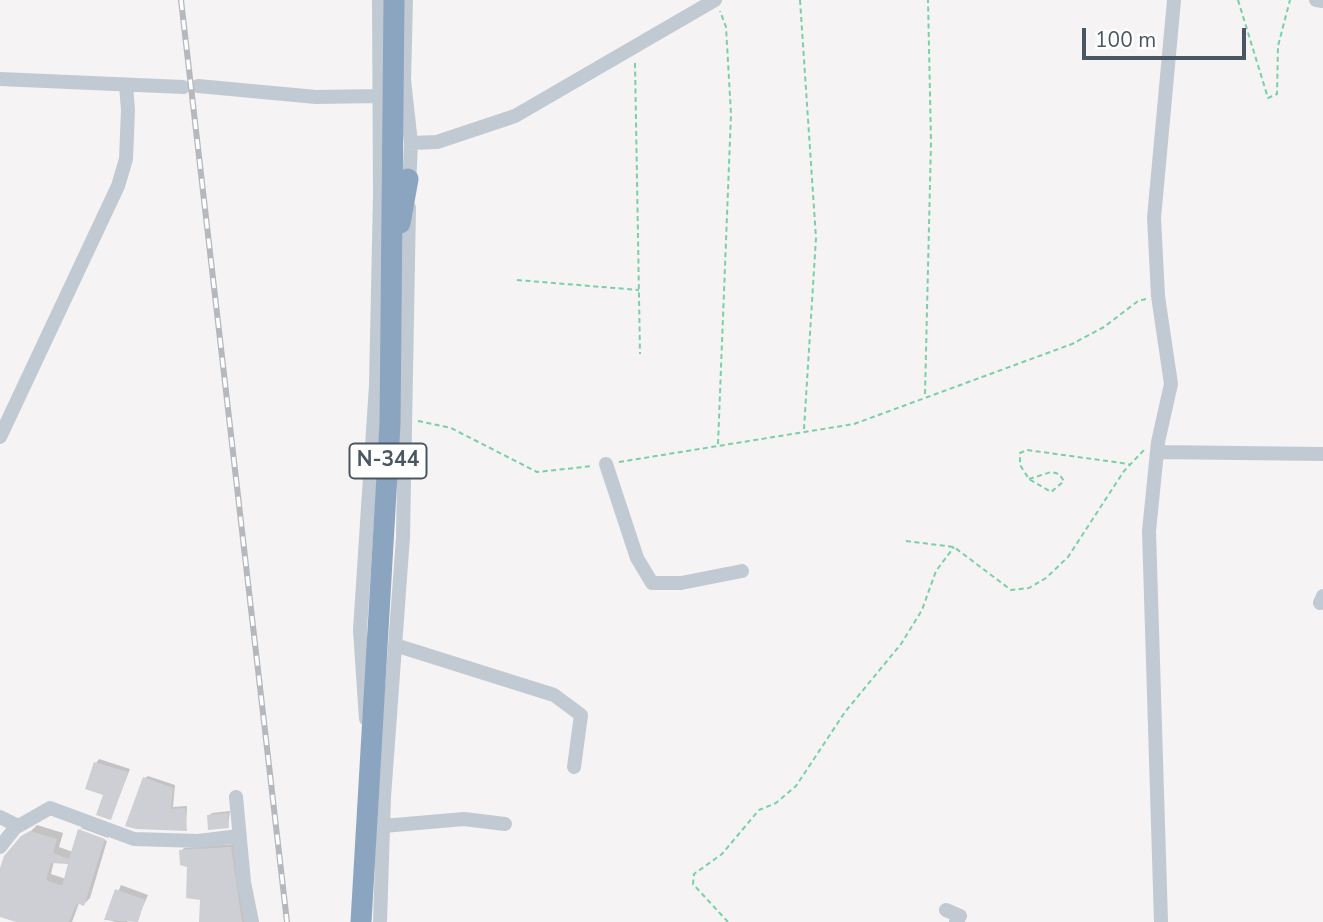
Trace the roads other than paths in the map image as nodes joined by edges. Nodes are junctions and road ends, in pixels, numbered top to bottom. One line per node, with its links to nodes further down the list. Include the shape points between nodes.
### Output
1 (379, 0): 10 (street)
2 (394, 0): 13 (highway, N-344)
3 (406, 0): 11 (street, via 404,80)
4 (1174, 0): 15 (street, via 1154,218 1158,296 1171,384)
5 (1316, 0): 6 (street)
6 (1323, 1)
7 (717, 4): 11 (street, via 515,116 437,142)
8 (0, 79): 9 (street)
9 (126, 85): 10 (street, via 316,97); 14 (street, via 126,159 118,186)
10 (378, 96): 20 (street, via 376,385 360,631)
11 (411, 143): 12 (street)
12 (408, 179): 13 (highway, via 404,218); 19 (street, via 406,421)
13 (391, 240): 20 (highway, N-344, via 390,424)
14 (0, 437)
15 (1157, 452): 16 (street); 34 (street, via 1149,531)
16 (1323, 454)
17 (606, 464): 18 (street, via 637,558 652,583 681,583)
18 (742, 571)
19 (395, 645): 21 (street, via 554,695 581,715); 26 (street)
20 (371, 759): 31 (highway, N-344)
21 (574, 767)
22 (236, 797): 27 (street)
23 (0, 817): 25 (street)
24 (505, 824): 26 (street, via 464,819)
25 (18, 826): 27 (street, via 50,808 134,839 198,841); 28 (street)
26 (383, 826): 32 (street)
27 (239, 835): 30 (street)
28 (0, 847)
29 (946, 910): 33 (street, via 960,916)
30 (252, 922)
31 (361, 922)
32 (380, 922)
33 (956, 922)
34 (1161, 922)

